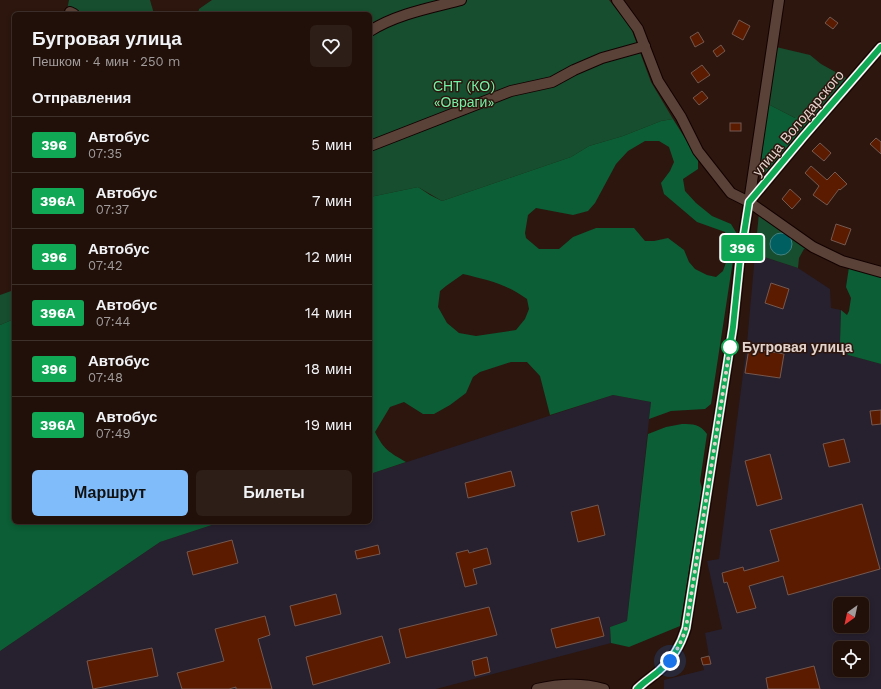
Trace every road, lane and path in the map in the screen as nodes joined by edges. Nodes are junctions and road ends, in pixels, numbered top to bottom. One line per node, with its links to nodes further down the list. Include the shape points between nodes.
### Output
1 (461, 0): 4 (street, via 399,17)
2 (617, 0): 5 (street, via 638,29)
3 (779, 0): 8 (street)
4 (372, 30)
5 (645, 46): 7 (street, via 602,58 552,82 512,91); 8 (street, via 658,81 681,117 698,151 731,193)
6 (881, 47): 8 (street, улица Володарского)
7 (372, 145)
8 (749, 202): 9 (street, via 813,247 842,261); 12 (street, via 733,327 683,639 661,670)
9 (881, 272)
10 (537, 689): 11 (street, via 572,685)
11 (604, 689)
12 (637, 689)

